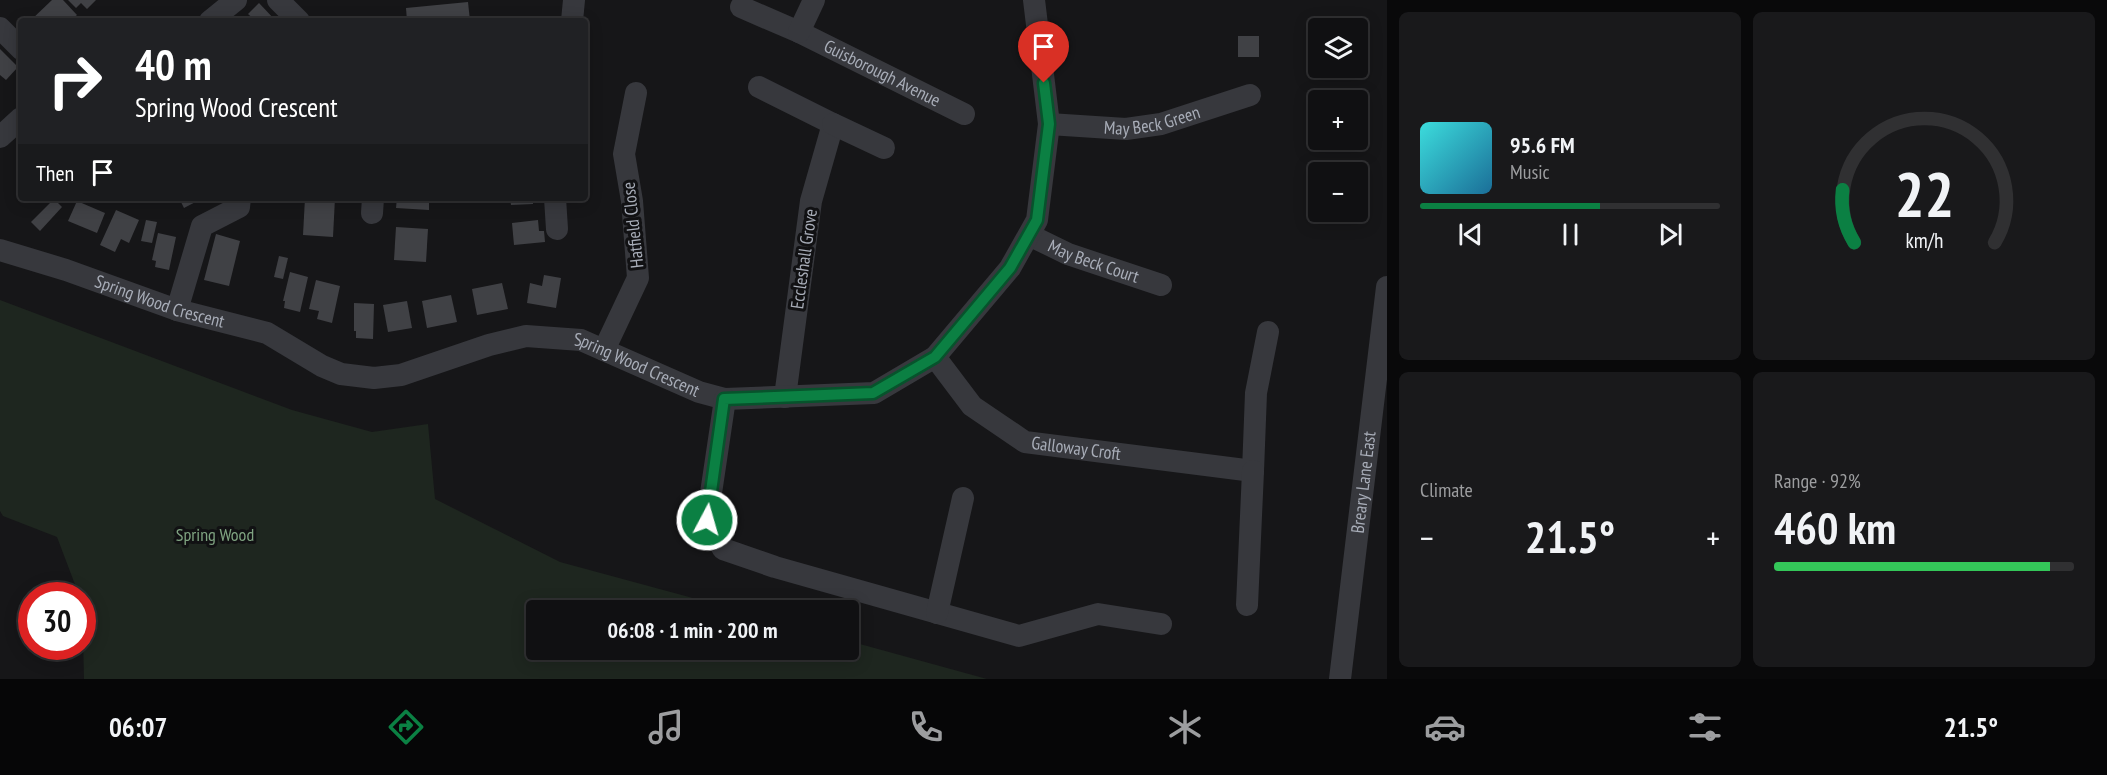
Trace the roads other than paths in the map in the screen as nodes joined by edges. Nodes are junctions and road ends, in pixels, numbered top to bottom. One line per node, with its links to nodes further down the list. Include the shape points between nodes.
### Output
1 (236, 0): 7 (street)
2 (278, 0): 8 (street)
3 (574, 0): 9 (street)
4 (814, 0): 11 (street)
5 (1034, 0): 19 (street, Spring Wood Crescent)
6 (741, 7): 11 (street, Guisborough Avenue)
7 (214, 18)
8 (296, 18)
9 (572, 18)
10 (0, 28): 12 (street)
11 (799, 32): 16 (street, Guisborough Avenue)
12 (18, 45)
13 (759, 87): 18 (street)
14 (636, 93): 31 (street, Hatfield Close, via 624,154 638,278)
15 (1250, 95): 19 (street, May Beck Green, via 1161,124 1126,129)
16 (964, 114)
17 (18, 121): 20 (street)
18 (833, 124): 21 (street); 33 (street, Eccleshall Grove, via 812,201)
19 (1049, 124): 25 (street, Spring Wood Crescent, via 1037,220)
20 (0, 137)
21 (884, 148)
22 (240, 201): 29 (street, via 239,207 202,226)
23 (555, 201): 24 (street)
24 (557, 230)
25 (1029, 235): 27 (street, May Beck Court, via 1068,254); 32 (street, Spring Wood Crescent, via 1010,268)
26 (0, 250): 29 (street, Spring Wood Crescent)
27 (1161, 285)
28 (1387, 287): 40 (street, Breary Lane East)
29 (177, 310): 31 (street, Spring Wood Crescent, via 267,333 341,374 374,378 400,375 526,336 581,340)
30 (1268, 332): 35 (street, via 1256,393)
31 (604, 350): 34 (street, Spring Wood Crescent)
32 (935, 357): 33 (street, Spring Wood Crescent, via 873,393); 35 (street, Galloway Croft, via 972,406 1025,442)
33 (785, 397): 34 (street, Spring Wood Crescent)
34 (724, 399): 38 (street, via 707,520 723,549)
35 (1253, 471): 37 (street)
36 (963, 498): 38 (street)
37 (1247, 605)
38 (938, 613): 39 (street, via 1019,636 1098,614)
39 (1161, 624)
40 (1340, 679)

